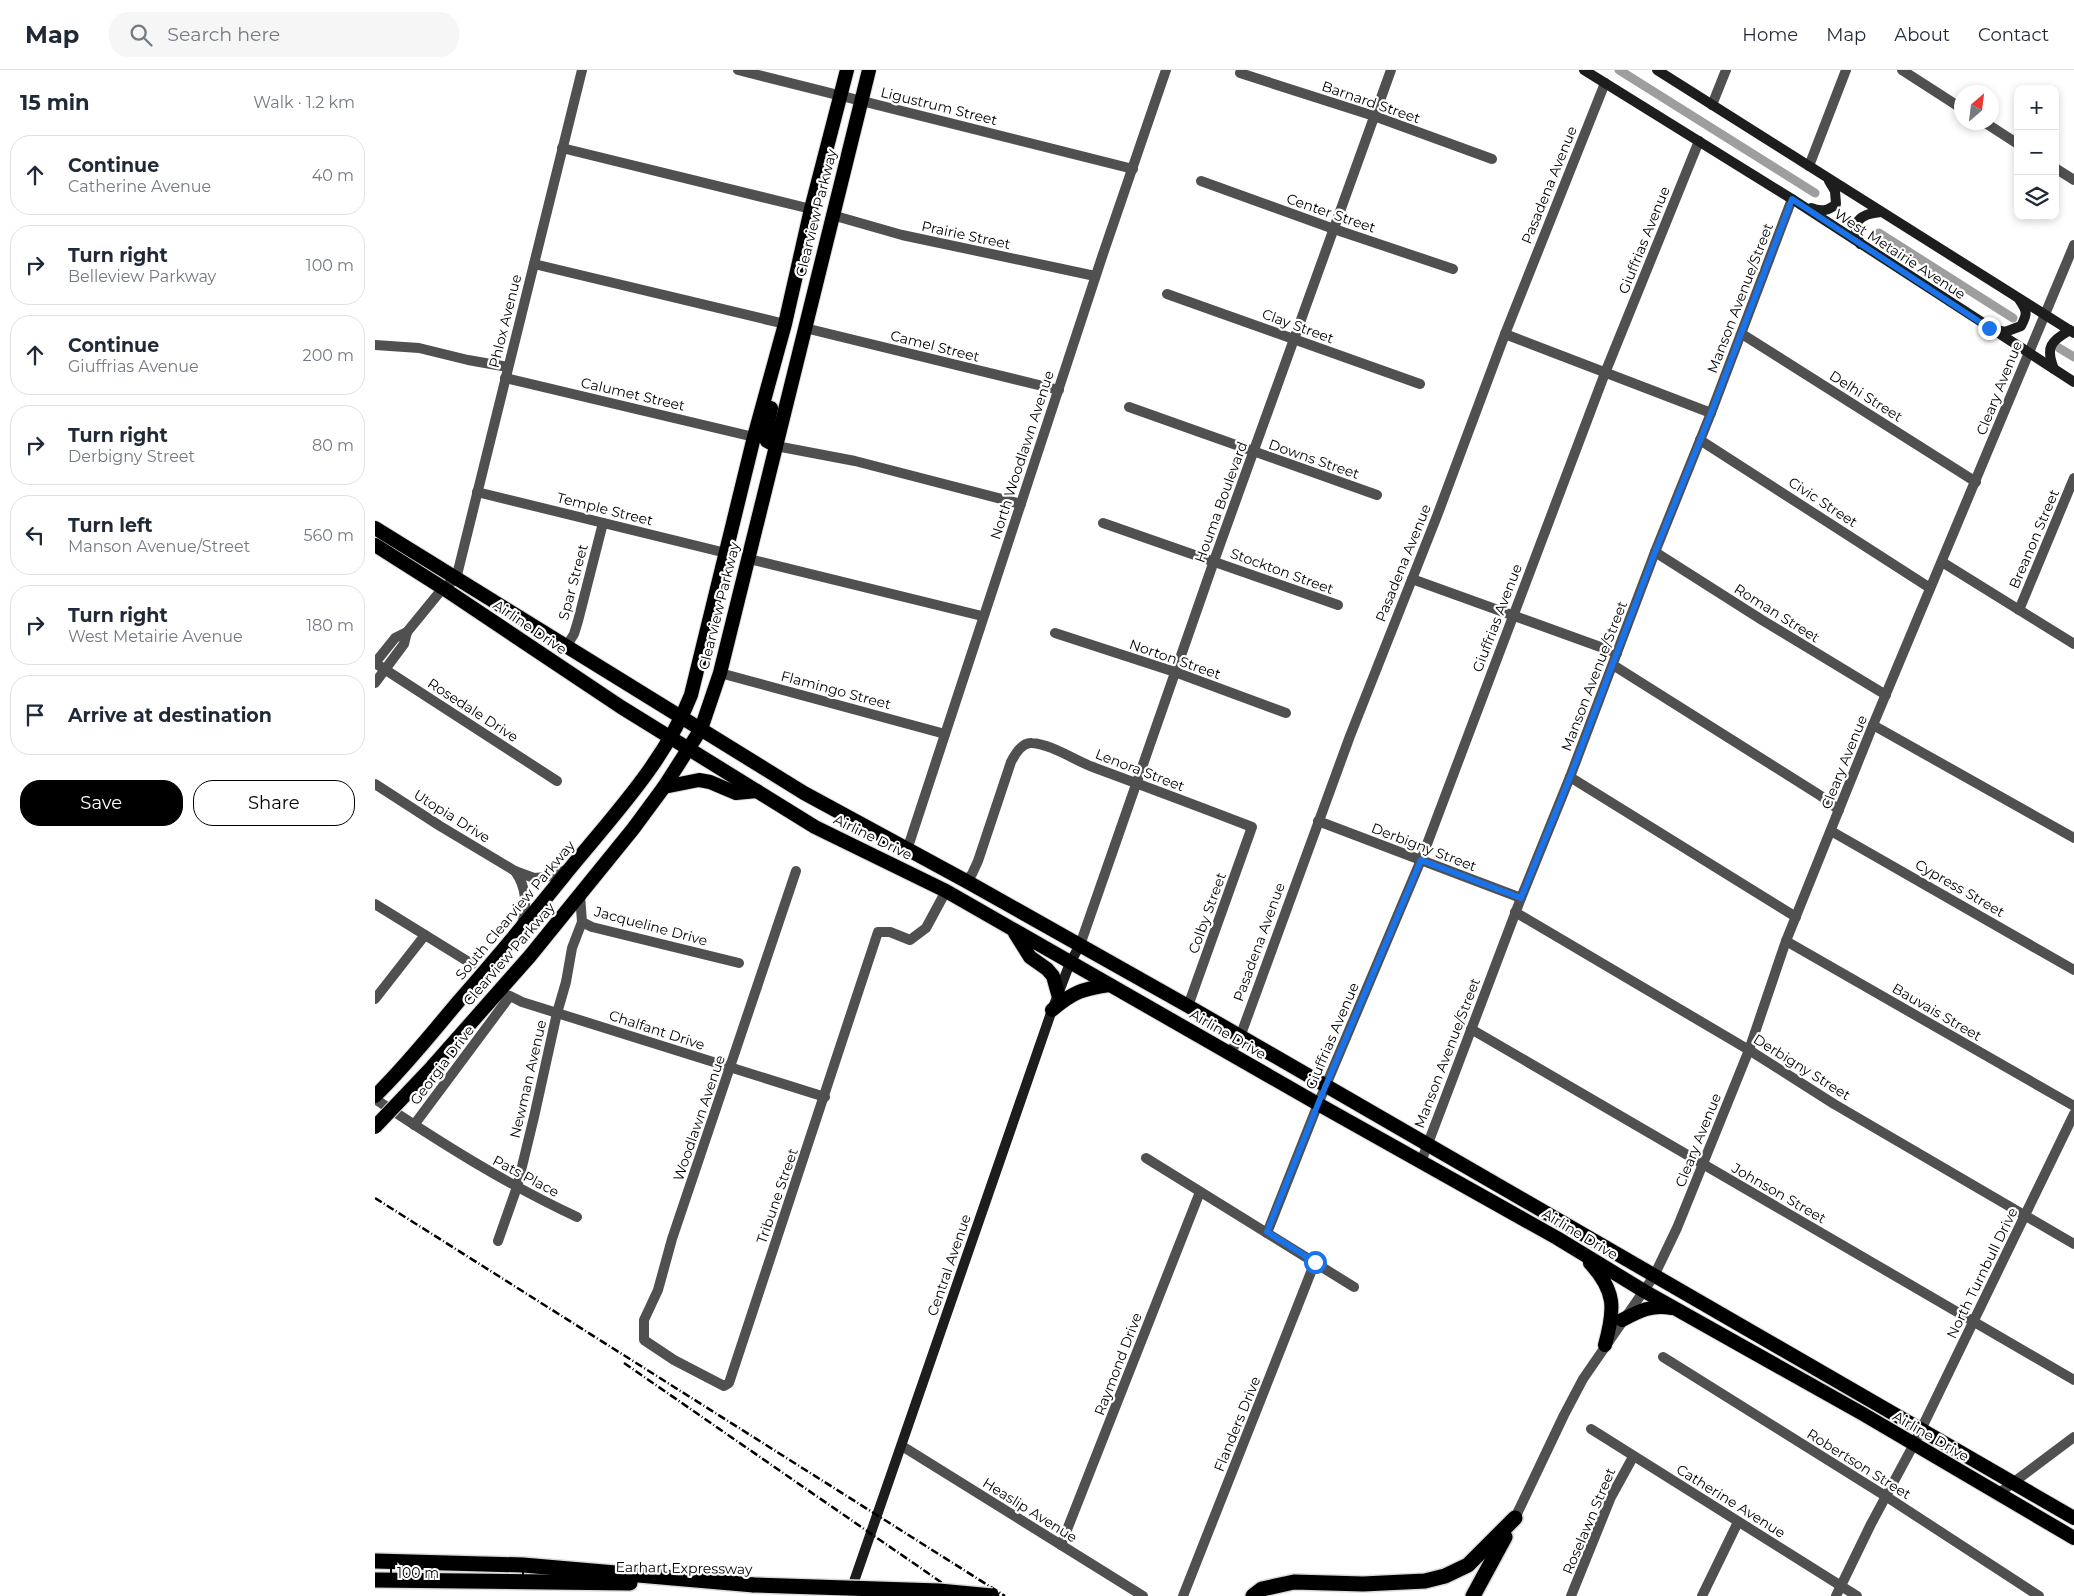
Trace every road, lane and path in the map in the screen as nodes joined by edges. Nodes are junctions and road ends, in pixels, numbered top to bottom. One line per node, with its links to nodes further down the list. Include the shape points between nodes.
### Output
1 (582, 70): 22 (street, Phlox Avenue)
2 (737, 70): 14 (street, Ligustrum Street)
3 (847, 70): 14 (highway, Clearview Parkway)
4 (869, 70): 15 (highway, Clearview Parkway)
5 (1166, 70): 25 (street, North Woodlawn Avenue)
6 (1391, 70): 18 (street, Houma Boulevard)
7 (1584, 70): 13 (main road, West Metairie Avenue)
8 (1657, 70): 17 (main road, West Metairie Avenue)
9 (1726, 70): 17 (street)
10 (1846, 70): 24 (street)
11 (1902, 70): 16 (street)
12 (1240, 73): 18 (street, Barnard Street)
13 (1605, 83): 20 (main road, West Metairie Avenue); 47 (street, Pasadena Avenue)
14 (841, 96): 15 (street, Ligustrum Street); 31 (highway, Clearview Parkway)
15 (861, 100): 25 (street, Ligustrum Street); 33 (highway, Clearview Parkway)
16 (1954, 103)
17 (1712, 105): 24 (main road, West Metairie Avenue)
18 (1374, 116): 23 (street, Barnard Street); 34 (street, Houma Boulevard)
19 (1996, 130): 21 (street)
20 (1699, 140): 30 (main road, West Metairie Avenue); 55 (street, Giuffrias Avenue)
21 (2014, 141)
22 (562, 148): 31 (street); 37 (street, Phlox Avenue)
23 (1492, 158)
24 (1809, 166): 27 (main road, West Metairie Avenue)
25 (1133, 169): 39 (street, North Woodlawn Avenue)
26 (2059, 171): 28 (street)
27 (1827, 178): 30 (main road, via 1835,191 1836,204 1829,210 1818,211); 32 (main road, West Metairie Avenue)
28 (2074, 180)
29 (1201, 181): 34 (street, Center Street)
30 (1796, 202): 35 (main road, West Metairie Avenue); 48 (street, Manson Avenue/Street)
31 (811, 208): 43 (highway, Clearview Parkway)
32 (1881, 212): 35 (main road, via 1869,213 1857,222 1856,234); 41 (main road, West Metairie Avenue)
33 (832, 216): 39 (street, Prairie Street, via 902,235); 44 (highway, Clearview Parkway)
34 (1334, 229): 38 (street, Center Street); 49 (street, Houma Boulevard)
35 (1860, 244): 45 (main road, West Metairie Avenue)
36 (2074, 245): 42 (street, Cleary Avenue)
37 (534, 264): 43 (street); 53 (street, Phlox Avenue)
38 (1453, 268)
39 (1095, 276): 59 (street, North Woodlawn Avenue)
40 (1167, 294): 49 (street, Clay Street)
41 (2018, 298): 42 (main road, West Metairie Avenue); 45 (main road, via 2026,310 2021,326 2005,332)
42 (2045, 315): 46 (main road, West Metairie Avenue); 52 (street, Cleary Avenue)
43 (785, 324): 50 (highway, Clearview Parkway)
44 (805, 328): 59 (street, Camel Street); 64 (highway, Clearview Parkway)
45 (1989, 328): 52 (main road, West Metairie Avenue)
46 (2072, 332): 54 (main road, via 2053,340 2050,346)
47 (1505, 334): 55 (street); 81 (street, Pasadena Avenue)
48 (1741, 334): 61 (street, Manson Avenue/Street); 67 (street, Delhi Street)
49 (1293, 339): 58 (street, Clay Street); 65 (street, Houma Boulevard)
50 (780, 342): 62 (highway, Clearview Parkway); 64 (highway, via 783,361 765,434 767,441)
51 (375, 344): 53 (street, via 419,348)
52 (2028, 354): 54 (main road, West Metairie Avenue); 67 (street, Cleary Avenue)
53 (508, 367): 56 (street, Phlox Avenue)
54 (2053, 369): 57 (main road, West Metairie Avenue)
55 (1605, 373): 61 (street); 87 (street, Giuffrias Avenue)
56 (505, 378): 62 (street, Calumet Street); 68 (street, Phlox Avenue)
57 (2074, 382)
58 (1420, 384)
59 (1059, 390): 70 (street, North Woodlawn Avenue)
60 (1129, 407): 65 (street, Downs Street)
61 (1711, 413): 63 (street, Manson Avenue/Street)
62 (754, 437): 76 (highway, Clearview Parkway)
63 (1700, 440): 75 (street, Manson Avenue/Street); 83 (street, Civic Street)
64 (776, 446): 70 (street, via 855,461); 77 (highway, Clearview Parkway)
65 (1253, 452): 69 (street, Downs Street); 78 (street, Houma Boulevard)
66 (2074, 478): 85 (street, Breanon Street)
67 (1976, 482): 79 (street, Cleary Avenue)
68 (477, 492): 71 (street, Temple Street); 80 (street, Phlox Avenue)
69 (1377, 495)
70 (1021, 504): 86 (street, North Woodlawn Avenue)
71 (603, 523): 76 (street, Temple Street); 91 (street, Spar Street, via 578,621)
72 (1103, 523): 78 (street, Stockton Street)
73 (375, 528): 80 (highway, Airline Drive)
74 (375, 545): 82 (highway, Airline Drive)
75 (1655, 552): 92 (street, Manson Avenue/Street); 99 (street, Roman Street)
76 (726, 553): 101 (highway, Clearview Parkway)
77 (749, 559): 86 (street); 97 (highway, Clearview Parkway)
78 (1214, 561): 84 (street, Stockton Street); 96 (street, Houma Boulevard)
79 (1942, 562): 83 (street, Cleary Avenue); 85 (street)
80 (455, 579): 82 (street); 91 (highway, Airline Drive)
81 (1412, 579): 87 (street); 114 (street, Pasadena Avenue)
82 (443, 588): 88 (street); 105 (highway, Airline Drive)
83 (1931, 588): 99 (street, Cleary Avenue)
84 (1338, 606)
85 (2019, 610): 90 (street)
86 (982, 616): 104 (street, North Woodlawn Avenue)
87 (1513, 616): 92 (street); 120 (street, Giuffrias Avenue)
88 (407, 632): 93 (street, via 395,638); 95 (street, via 404,644)
89 (1055, 633): 96 (street, Norton Street)
90 (2074, 644)
91 (566, 647): 101 (highway, Airline Drive)
92 (1617, 653): 94 (street, Manson Avenue/Street)
93 (375, 663): 95 (street, Rosedale Drive)
94 (1613, 665): 107 (street, Manson Avenue/Street); 113 (street)
95 (385, 670): 98 (street); 108 (street, Rosedale Drive)
96 (1175, 672): 100 (street, Norton Street); 109 (street, Houma Boulevard)
97 (719, 673): 103 (highway, Clearview Parkway); 104 (street, Flamingo Street)
98 (375, 683)
99 (1886, 695): 102 (street, Cleary Avenue)
100 (1286, 713)
101 (683, 717): 103 (highway, Airline Drive); 105 (highway, Clearview Parkway)
102 (1873, 725): 113 (street, Cleary Avenue); 117 (street)
103 (701, 729): 106 (highway, Clearview Parkway); 118 (highway, Airline Drive, via 804,793)
104 (945, 734): 118 (street, North Woodlawn Avenue)
105 (671, 738): 106 (highway, Airline Drive); 121 (highway, South Clearview Parkway, via 648,773)
106 (689, 749): 111 (highway, Clearview Parkway); 112 (highway, Airline Drive)
107 (1570, 777): 127 (street, Manson Avenue/Street); 130 (street)
108 (557, 781)
109 (1137, 782): 115 (street, Lenora Street); 124 (street, Lenora Street, via 1043,746 1031,743 1023,746 1011,762 978,861); 136 (street, Houma Boulevard)
110 (375, 784): 122 (street, Utopia Drive)
111 (664, 787): 112 (highway, via 699,780 736,793); 126 (highway, Clearview Parkway)
112 (757, 791): 119 (highway, Airline Drive, via 815,827)
113 (1839, 810): 116 (street, Cleary Avenue)
114 (1318, 821): 120 (street, Derbigny Street); 149 (street, Pasadena Avenue)
115 (1252, 829): 145 (street, Colby Street)
116 (1831, 831): 130 (street, Cleary Avenue); 140 (street, Cypress Street)
117 (2074, 838)
118 (913, 853): 119 (highway, via 889,854); 124 (highway, Airline Drive)
119 (883, 860): 125 (highway, Airline Drive)
120 (1421, 860): 127 (street, Derbigny Street); 153 (street, Giuffrias Avenue)
121 (570, 869): 122 (street, Utopia Drive, via 534,878); 132 (highway, South Clearview Parkway)
122 (515, 871): 132 (street, via 526,898)
123 (796, 871): 152 (street, Woodlawn Avenue)
124 (966, 881): 136 (highway, Airline Drive)
125 (946, 891): 133 (highway, Airline Drive); 155 (street, Tribune Street, via 926,928 910,940 890,932 878,932)
126 (581, 895): 131 (street, Jacqueline Drive); 160 (highway, Clearview Parkway, bridge)
127 (1521, 898): 129 (street, Manson Avenue/Street)
128 (375, 904): 134 (street)
129 (1515, 912): 148 (street, Manson Avenue/Street); 150 (street, Derbigny Street)
130 (1796, 917): 135 (street, Cleary Avenue)
131 (582, 922): 137 (street, Jacqueline Drive); 147 (street, Newman Avenue, via 572,948)
132 (521, 930): 154 (highway, South Clearview Parkway)
133 (1013, 930): 138 (highway, Airline Drive); 142 (highway, via 1030,957 1053,976)
134 (425, 936): 139 (street); 144 (street)
135 (1786, 941): 150 (street, Cleary Avenue); 157 (street, Bauvais Street)
136 (1080, 945): 138 (main road, Central Avenue); 145 (highway, Airline Drive)
137 (739, 963)
138 (1070, 963): 141 (highway, Airline Drive); 142 (main road, Central Avenue)
139 (472, 964)
140 (2074, 970)
141 (1109, 985): 146 (highway, via 1069,996); 151 (highway, Airline Drive)
142 (1058, 994): 146 (main road, Central Avenue)
143 (510, 996): 147 (street, Chalfant Drive); 159 (street, Georgia Drive)
144 (375, 999)
145 (1188, 1006): 149 (highway, Airline Drive)
146 (1051, 1010): 188 (main road, Central Avenue)
147 (557, 1013): 152 (street, Chalfant Drive); 165 (street, Newman Avenue)
148 (1471, 1028): 161 (street, Manson Avenue/Street); 164 (street, Johnson Street)
149 (1240, 1037): 151 (street, Pasadena Avenue); 153 (highway, Airline Drive)
150 (1749, 1050): 164 (street, Cleary Avenue); 167 (street, Derbigny Street)
151 (1229, 1054): 156 (highway, Airline Drive)
152 (731, 1068): 155 (street, Chalfant Drive); 182 (street, Woodlawn Avenue, via 672,1239 658,1290 643,1320 644,1340)
153 (1325, 1086): 156 (street, Giuffrias Avenue); 161 (highway, Airline Drive)
154 (375, 1097): 159 (street, Pats Place)
155 (825, 1097): 182 (street, Tribune Street, via 729,1383 725,1386)
156 (1318, 1104): 163 (highway, Airline Drive); 169 (street, Giuffrias Avenue)
157 (2074, 1106)
158 (2074, 1114): 167 (street, North Turnbull Drive)
159 (415, 1125): 165 (street, Pats Place)
160 (375, 1128)
161 (1427, 1145): 163 (street, Manson Avenue/Street); 174 (highway, Airline Drive)
162 (1146, 1158): 166 (street)
163 (1421, 1162): 172 (highway, Airline Drive)
164 (1703, 1165): 174 (street, Cleary Avenue); 179 (street, Johnson Street)
165 (517, 1187): 168 (street, Pats Place); 170 (street, Newman Avenue)
166 (1200, 1192): 169 (street); 197 (street, Raymond Drive)
167 (2025, 1216): 171 (street, Derbigny Street); 179 (street, North Turnbull Drive)
168 (577, 1217)
169 (1267, 1232): 173 (street)
170 (498, 1241)
171 (2074, 1244)
172 (1581, 1253): 176 (highway, Airline Drive); 180 (highway, via 1607,1285 1612,1301 1612,1321)
173 (1315, 1262): 175 (street); 205 (street, Flanders Drive)
174 (1654, 1276): 176 (street, Cleary Avenue); 184 (highway, Airline Drive)
175 (1354, 1287)
176 (1644, 1291): 177 (highway, Airline Drive); 178 (street, Cleary Avenue)
177 (1675, 1308): 178 (highway, via 1648,1308); 187 (highway, Airline Drive)
178 (1622, 1320): 180 (street, Cleary Avenue)
179 (1973, 1322): 183 (street, Johnson Street); 184 (street, North Turnbull Drive)
180 (1605, 1345): 193 (street, Cleary Avenue, via 1564,1415)
181 (1663, 1357): 192 (street, Robertson Street)
182 (674, 1360)
183 (2074, 1380)
184 (1921, 1428): 187 (street, North Turnbull Drive); 190 (highway, Airline Drive)
185 (1591, 1429): 189 (street, Catherine Avenue)
186 (2074, 1437): 190 (street)
187 (1914, 1444): 191 (highway, Airline Drive); 192 (street, North Turnbull Drive)
188 (902, 1446): 197 (street, Heaslip Avenue); 202 (main road, Central Avenue)
189 (1633, 1457): 195 (street, Catherine Avenue); 208 (street, Roselawn Street, via 1611,1497)
190 (2011, 1482): 191 (street); 194 (highway, Airline Drive)
191 (1998, 1494): 196 (highway, Airline Drive)
192 (1887, 1497): 201 (street, North Turnbull Drive); 212 (street, Robertson Street)
193 (1515, 1518): 206 (highway, via 1468,1565 1445,1576 1425,1581 1363,1584 1294,1582 1263,1589); 207 (highway)
194 (2074, 1518)
195 (1738, 1522): 201 (street, Catherine Avenue); 209 (street)
196 (2074, 1538)
197 (1061, 1546): 204 (street, Heaslip Avenue)
198 (375, 1561): 200 (highway, via 523,1565)
199 (375, 1580): 200 (highway, Earhart Expressway)
200 (754, 1585): 203 (highway, Earhart Expressway, bridge, via 939,1591)
201 (1841, 1586): 210 (street, North Turnbull Drive); 211 (street, Catherine Avenue)
202 (849, 1596)
203 (993, 1596)
204 (1143, 1596)
205 (1183, 1596)
206 (1253, 1596)
207 (1473, 1596)
208 (1571, 1596)
209 (1702, 1596)
210 (1835, 1596)
211 (1857, 1596)
212 (2039, 1596)

